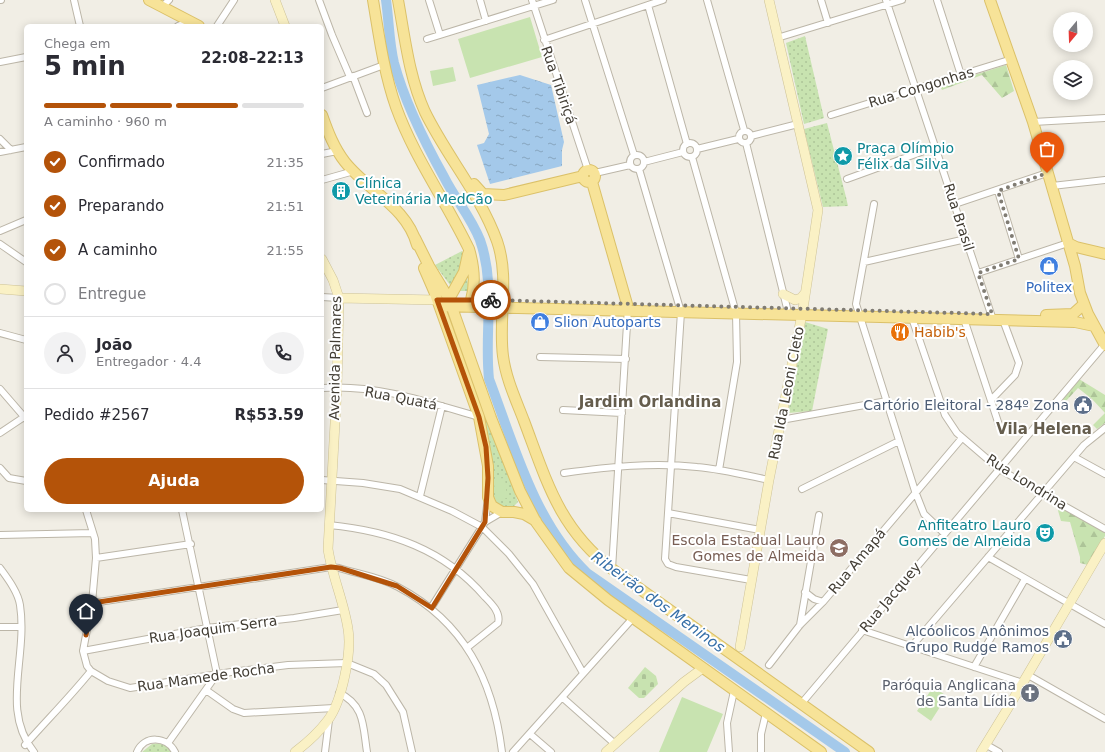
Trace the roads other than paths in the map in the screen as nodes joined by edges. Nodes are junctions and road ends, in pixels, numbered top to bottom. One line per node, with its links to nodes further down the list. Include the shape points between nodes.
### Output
1 (74, 0): 26 (street)
2 (149, 0): 21 (main road)
3 (234, 0): 28 (street)
4 (275, 0): 29 (street)
5 (319, 0): 40 (street, via 332,35)
6 (372, 0): 38 (main road)
7 (398, 0): 80 (main road, via 409,62 422,104)
8 (404, 0): 76 (main road, via 418,74 435,118 481,193 490,196)
9 (429, 0): 31 (street)
10 (480, 0): 24 (street)
11 (553, 0): 22 (street)
12 (585, 0): 30 (street)
13 (663, 0): 23 (street)
14 (706, 0): 49 (street)
15 (769, 0): 32 (street, Rua Ida Leoni Cleto)
16 (821, 0): 25 (street)
17 (902, 0): 20 (street)
18 (937, 0): 39 (street)
19 (990, 0): 36 (main road)
20 (887, 2): 25 (street); 42 (street, Rua Brasil)
21 (165, 3): 27 (main road)
22 (533, 3): 24 (street); 34 (street, Rua Tibiriçá)
23 (648, 5): 30 (street); 54 (street)
24 (486, 21): 31 (street)
25 (828, 23): 32 (street)
26 (80, 24)
27 (195, 24)
28 (218, 24)
29 (284, 24)
30 (593, 24): 34 (street); 63 (street)
31 (440, 35): 33 (street)
32 (777, 38): 48 (street, Rua Ida Leoni Cleto)
33 (427, 39)
34 (544, 40): 70 (street, Rua Tibiriçá)
35 (24, 57): 37 (street)
36 (1012, 59): 39 (street, Rua Congonhas); 47 (main road)
37 (0, 62)
38 (384, 65): 40 (street); 86 (main road, via 396,108)
39 (961, 75): 42 (street, Rua Congonhas)
40 (352, 76): 41 (street); 43 (street)
41 (324, 87)
42 (915, 89): 44 (street, Rua Congonhas); 56 (street, Rua Brasil)
43 (367, 113)
44 (831, 115)
45 (1105, 118): 47 (street)
46 (324, 120): 59 (main road)
47 (1033, 122): 69 (main road)
48 (798, 124): 50 (street); 97 (street, Rua Ida Leoni Cleto, via 818,210)
49 (744, 130): 50 (street); 52 (street)
50 (751, 136): 53 (street)
51 (0, 139): 58 (street)
52 (738, 139): 53 (street); 57 (street)
53 (746, 143): 98 (street)
54 (687, 144): 57 (street, via 694,145); 61 (street)
55 (24, 147): 58 (street)
56 (935, 147): 71 (street); 78 (street, Rua Brasil)
57 (697, 149): 64 (street)
58 (11, 150): 60 (street)
59 (337, 151): 62 (street); 68 (main road)
60 (0, 152)
61 (683, 152): 64 (street); 65 (street)
62 (324, 154)
63 (634, 156): 65 (street, via 640,156); 66 (street)
64 (692, 157): 109 (street)
65 (644, 162): 67 (street)
66 (630, 165): 67 (street); 70 (street)
67 (639, 169): 108 (street)
68 (354, 171): 72 (street); 82 (main road, via 402,216)
69 (1047, 173): 74 (main road); 75 (street)
70 (590, 175): 76 (main road); 106 (main road)
71 (847, 178)
72 (324, 179)
73 (1105, 180): 74 (street)
74 (1052, 186): 84 (main road)
75 (998, 191): 78 (street); 89 (street)
76 (504, 195): 80 (main road, via 490,205)
77 (874, 204): 91 (street)
78 (955, 204): 83 (street, Rua Brasil)
79 (24, 221): 81 (street)
80 (491, 224): 104 (main road, via 502,263)
81 (0, 231)
82 (415, 238): 101 (main road); 102 (main road)
83 (966, 239): 91 (street); 94 (street, Rua Brasil)
84 (1068, 243): 87 (main road); 89 (street); 93 (main road)
85 (0, 244): 90 (street)
86 (469, 249): 101 (main road, via 464,272); 103 (main road, via 474,281)
87 (1088, 250): 88 (main road); 93 (main road, via 1081,254)
88 (1105, 254)
89 (1019, 259): 94 (street)
90 (24, 261)
91 (864, 262): 111 (street, via 856,304)
92 (324, 263): 100 (street, Avenida Palmares)
93 (1075, 266): 105 (main road)
94 (978, 273): 113 (street, Rua Brasil)
95 (0, 289): 96 (street)
96 (24, 291)
97 (805, 293): 98 (street, via 795,300); 110 (street, Rua Ida Leoni Cleto)
98 (783, 294): 107 (street)
99 (324, 297): 100 (street)
100 (339, 298): 102 (street); 122 (street, Avenida Palmares)
101 (450, 302): 102 (main road); 103 (main road); 116 (main road)
102 (438, 303): 131 (main road)
103 (474, 303): 104 (main road); 116 (main road, via 460,317)
104 (500, 304): 106 (main road); 177 (main road, via 508,379 549,487 575,534 588,550)
105 (1084, 304): 113 (main road, via 1073,314 1068,315); 115 (main road)
106 (628, 307): 108 (main road); 121 (street)
107 (787, 308): 109 (main road); 110 (main road)
108 (681, 309): 109 (main road); 140 (street)
109 (734, 310): 110 (main road); 144 (street, via 736,362)
110 (802, 312): 111 (main road); 133 (street, Rua Ida Leoni Cleto)
111 (859, 313): 112 (main road); 113 (main road); 126 (street)
112 (912, 318): 114 (main road); 137 (street, Rua Londrina, via 945,416)
113 (996, 318): 114 (main road); 115 (main road, via 1075,322); 125 (street, Rua Brasil, via 1019,363 1014,375)
114 (964, 319): 125 (street)
115 (1094, 326): 119 (main road)
116 (459, 330): 151 (main road)
117 (0, 333): 118 (street)
118 (24, 339)
119 (1105, 344): 143 (street, Rua Jacquey)
120 (540, 357): 121 (street)
121 (626, 359): 129 (street)
122 (337, 387): 123 (street, Rua Quatá); 127 (street, Rua Quatá, via 401,395); 147 (street, Avenida Palmares)
123 (324, 388)
124 (0, 389): 130 (street)
125 (991, 400): 134 (street)
126 (887, 401): 133 (street); 138 (street)
127 (442, 406): 131 (street, Rua Quatá); 154 (street)
128 (563, 410): 129 (street)
129 (622, 413): 141 (street)
130 (24, 417)
131 (479, 417): 155 (main road, via 488,466)
132 (24, 419): 136 (street)
133 (781, 420): 148 (street, Rua Ida Leoni Cleto)
134 (999, 425)
135 (1105, 428): 139 (street)
136 (0, 433)
137 (962, 438): 143 (street, Rua Londrina); 152 (street, Rua Amapá)
138 (899, 441): 150 (street); 152 (street)
139 (1074, 457): 146 (street); 153 (street)
140 (671, 465): 141 (street); 144 (street); 160 (street)
141 (619, 467): 145 (street); 177 (street)
142 (0, 468): 149 (street, via 9,478)
143 (999, 468): 153 (street, Rua Londrina); 168 (street, Rua Jacquey)
144 (719, 470): 148 (street)
145 (564, 473)
146 (1105, 474)
147 (326, 480): 154 (street, via 388,486); 163 (street, Avenida Palmares)
148 (769, 480): 166 (street, Rua Ida Leoni Cleto)
149 (24, 481)
150 (802, 489)
151 (520, 491): 159 (main road, via 521,502); 162 (main road)
152 (916, 491): 168 (street, via 924,514); 182 (street, Rua Amapá)
153 (1042, 494): 165 (street, Rua Londrina); 172 (street)
154 (420, 496): 164 (street)
155 (488, 496): 158 (main road, via 492,506); 164 (street)
156 (87, 512): 167 (street)
157 (183, 512): 171 (street)
158 (502, 512): 159 (main road); 164 (street)
159 (514, 512): 162 (main road, via 524,514)
160 (668, 514): 166 (street); 179 (street, via 665,554 668,564)
161 (819, 515): 181 (street)
162 (536, 522): 187 (main road, via 569,568 589,587)
163 (329, 524): 174 (street, Avenida Palmares, via 328,549); 176 (street, via 396,538 428,551)
164 (484, 524): 176 (street); 203 (street, via 533,584)
165 (1105, 529)
166 (760, 530): 179 (street, Rua Ida Leoni Cleto)
167 (94, 533): 169 (street); 173 (street)
168 (944, 533): 193 (street, Rua Jacquey)
169 (0, 535)
170 (1105, 543): 184 (street)
171 (191, 544): 173 (street); 180 (street)
172 (988, 557): 178 (street); 194 (street)
173 (96, 558): 183 (street)
174 (331, 567): 180 (street); 185 (street, via 390,584); 186 (street, Avenida Palmares)
175 (0, 568): 191 (street, via 18,595)
176 (457, 569): 185 (street); 195 (street, via 488,601 499,619 498,623)
177 (612, 569): 211 (main road)
178 (1025, 579): 184 (street); 200 (street)
179 (751, 580): 196 (street, Rua Ida Leoni Cleto)
180 (198, 587): 183 (street); 192 (street)
181 (805, 592): 182 (street); 189 (street)
182 (823, 602): 189 (street, Rua Amapá)
183 (92, 603): 197 (street)
184 (1069, 603): 188 (street); 206 (street)
185 (432, 608): 195 (street)
186 (343, 610): 192 (street, Rua Joaquim Serra); 198 (street, Avenida Palmares, via 349,636)
187 (633, 618): 201 (main road); 203 (street)
188 (1105, 624)
189 (800, 625): 199 (street, Rua Amapá)
190 (0, 627): 191 (street)
191 (21, 627): 205 (street)
192 (207, 628): 197 (street, Rua Joaquim Serra); 204 (street)
193 (862, 630): 194 (street); 211 (street, Rua Jacquey)
194 (912, 646): 200 (street)
195 (468, 647): 229 (street, via 486,684 500,732)
196 (740, 647)
197 (83, 651): 202 (street)
198 (347, 663): 204 (street, Rua Mamede Rocha); 209 (street, Avenida Palmares); 228 (street, Rua Mamede Rocha, via 374,674 386,685 406,721)
199 (768, 666)
200 (974, 667): 206 (street)
201 (703, 668): 208 (main road); 220 (street, via 684,682)
202 (91, 671): 204 (street, Rua Mamede Rocha, via 108,682 130,688); 219 (street)
203 (583, 673): 210 (street)
204 (216, 674): 207 (street)
205 (11, 676)
206 (1026, 679): 215 (street); 221 (street)
207 (206, 690): 212 (street, via 233,709 244,713); 218 (street)
208 (734, 691): 213 (main road); 233 (street, via 727,723)
209 (339, 693): 212 (street, Avenida Palmares); 227 (street, via 352,699 359,709)
210 (563, 698): 217 (street); 220 (street)
211 (801, 704): 236 (main road)
212 (334, 708): 214 (street, Avenida Palmares)
213 (766, 713): 234 (street, via 761,734); 235 (main road)
214 (329, 719): 225 (street, Avenida Palmares); 226 (street)
215 (1105, 719)
216 (16, 733): 219 (street)
217 (530, 734): 230 (street); 231 (street)
218 (168, 743): 223 (street, via 155,739 143,744); 224 (street)
219 (25, 745): 222 (street)
220 (613, 748): 232 (street)
221 (983, 748): 237 (street)
222 (34, 752)
223 (137, 752)
224 (175, 752)
225 (295, 752)
226 (325, 752)
227 (367, 752)
228 (412, 752)
229 (502, 752)
230 (513, 752)
231 (551, 752)
232 (606, 752)
233 (729, 752)
234 (761, 752)
235 (821, 752)
236 (869, 752)
237 (999, 752)

